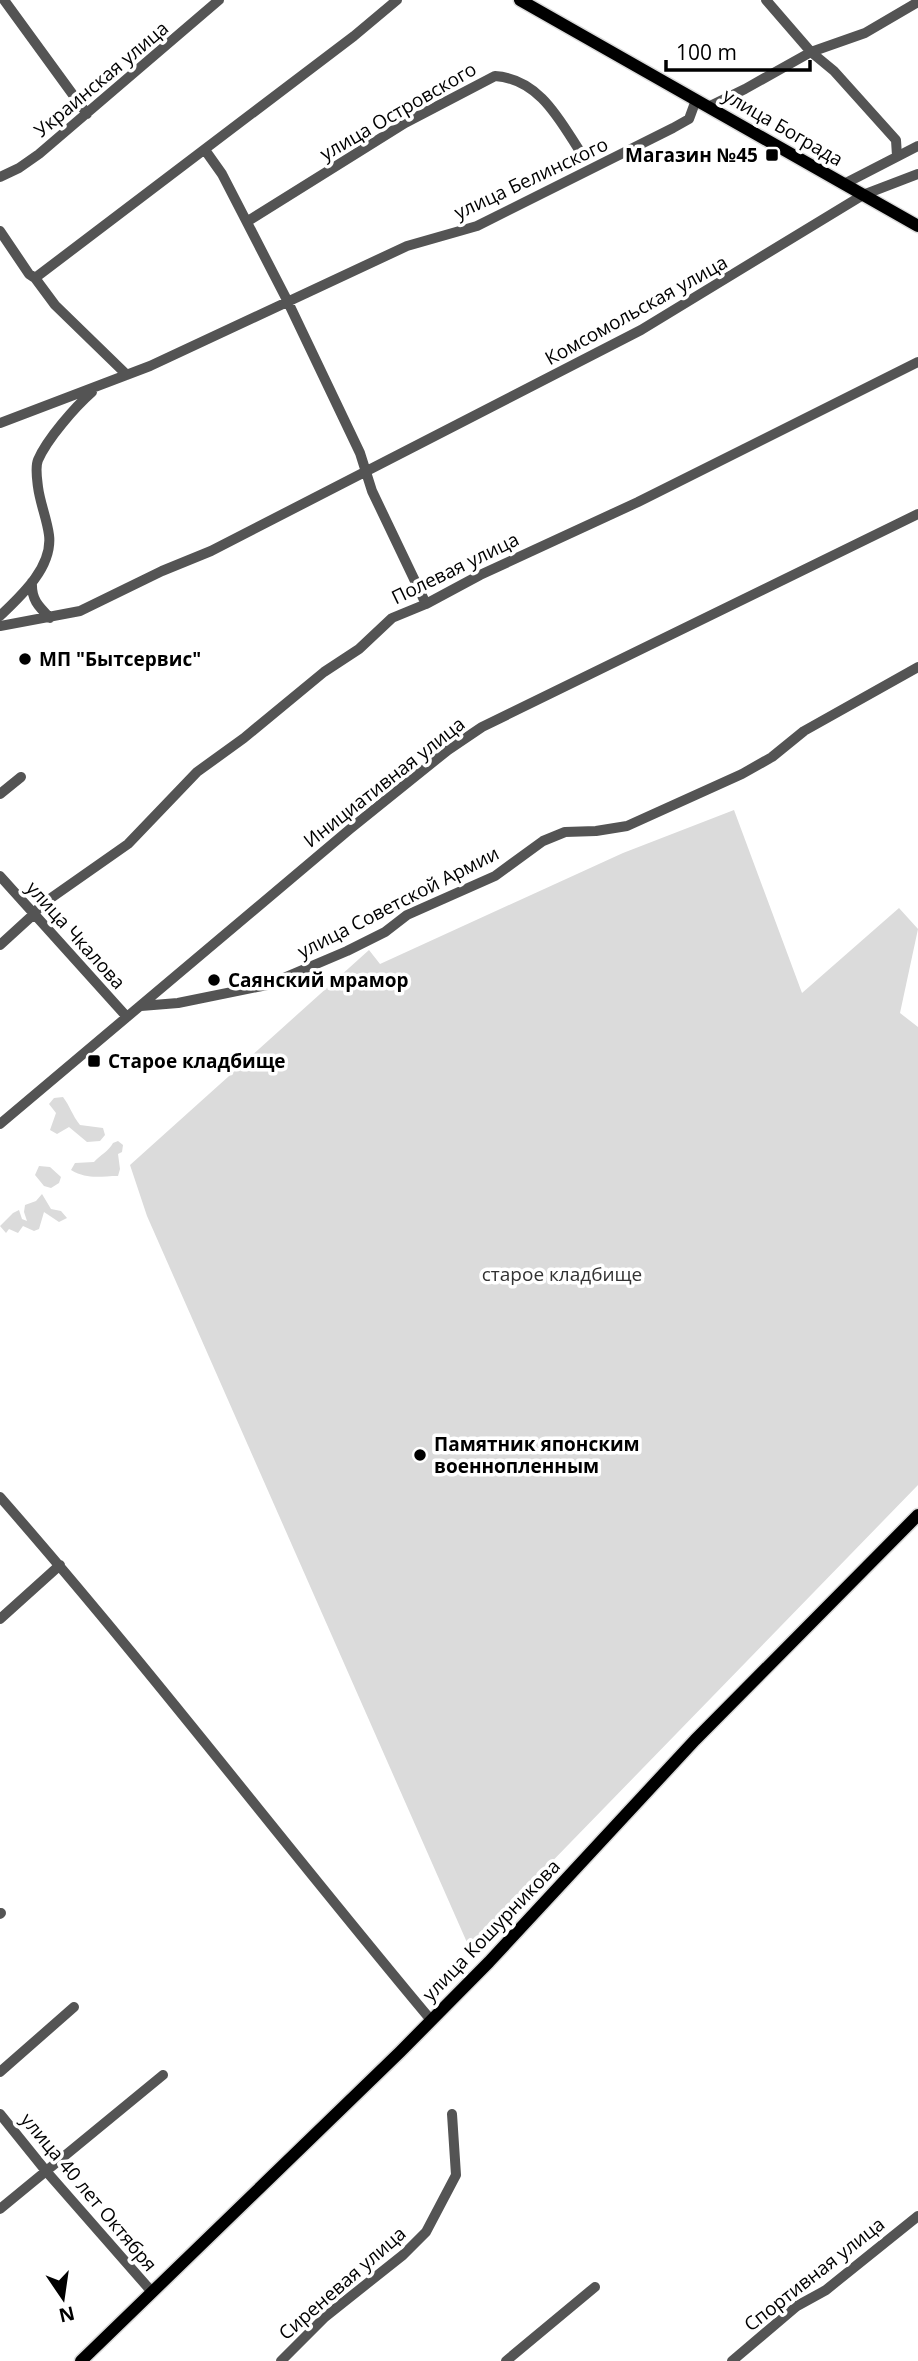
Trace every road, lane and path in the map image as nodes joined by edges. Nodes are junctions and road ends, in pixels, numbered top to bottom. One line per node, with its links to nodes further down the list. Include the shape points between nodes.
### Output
1 (4, 0): 10 (street)
2 (219, 0): 10 (street, Украинская улица)
3 (397, 0): 12 (street)
4 (520, 0): 8 (main road, улица Бограда)
5 (766, 0): 7 (street)
6 (918, 2): 7 (street, via 865,33)
7 (811, 52): 9 (street); 14 (street, via 897,140)
8 (696, 100): 9 (main road, улица Бограда); 23 (street, улица Белинского, via 689,119 477,226 407,246)
9 (708, 107): 17 (main road, улица Бограда)
10 (87, 114): 16 (street, Украинская улица, via 19,169)
11 (918, 146): 14 (street)
12 (205, 150): 19 (street); 22 (street)
13 (583, 156): 19 (street, улица Островского, via 546,100 526,84 495,76 405,123)
14 (897, 156): 17 (street)
15 (918, 174): 18 (street, Комсомольская улица)
16 (0, 177)
17 (844, 184): 18 (main road, улица Бограда)
18 (863, 195): 20 (main road, улица Бограда); 28 (street, Комсомольская улица, via 641,330)
19 (248, 222): 23 (street)
20 (918, 226)
21 (0, 231): 22 (street)
22 (35, 278): 25 (street, via 55,305)
23 (287, 300): 25 (street, улица Белинского); 28 (street)
24 (918, 362): 31 (street, Полевая улица)
25 (127, 375): 26 (street, улица Белинского)
26 (97, 387): 27 (street, улица Белинского); 30 (street, via 72,410 37,462 40,504 50,544)
27 (0, 423)
28 (367, 471): 31 (street, via 372,491); 33 (street, Комсомольская улица, via 211,551 80,611)
29 (918, 514): 41 (street, Инициативная улица, via 482,727 349,829)
30 (32, 582): 32 (street); 33 (street, via 35,603)
31 (426, 604): 39 (street, Полевая улица, via 392,618 359,649 197,772 128,844)
32 (0, 616)
33 (50, 618): 34 (street, Комсомольская улица)
34 (0, 626)
35 (918, 667): 41 (street, улица Советской Армии, via 804,731 742,774 627,826 565,832 544,841 495,876 407,915 347,951 267,985)
36 (21, 777): 37 (street)
37 (0, 794)
38 (0, 876): 39 (street, улица Чкалова)
39 (34, 914): 40 (street, Полевая улица); 42 (street, улица Чкалова)
40 (0, 945)
41 (140, 1006): 42 (street, Инициативная улица)
42 (127, 1017): 43 (street, Инициативная улица)
43 (0, 1124)
44 (0, 1497): 46 (street)
45 (918, 1515): 49 (main road, улица Кошурникова, via 695,1740)
46 (60, 1565): 47 (street); 49 (street)
47 (0, 1619)
48 (74, 2007): 50 (street)
49 (431, 2020): 58 (main road, улица Кошурникова)
50 (0, 2072)
51 (163, 2075): 54 (street)
52 (0, 2114): 54 (street, улица 40 лет Октября)
53 (452, 2114): 60 (street, Сиреневая улица, via 456,2175 426,2232)
54 (46, 2171): 55 (street); 58 (street, улица 40 лет Октября)
55 (0, 2209)
56 (918, 2216): 62 (street, Спортивная улица)
57 (594, 2287): 61 (street)
58 (152, 2292): 59 (main road, улица Кошурникова)
59 (81, 2361)
60 (281, 2361)
61 (506, 2361)
62 (732, 2361)

